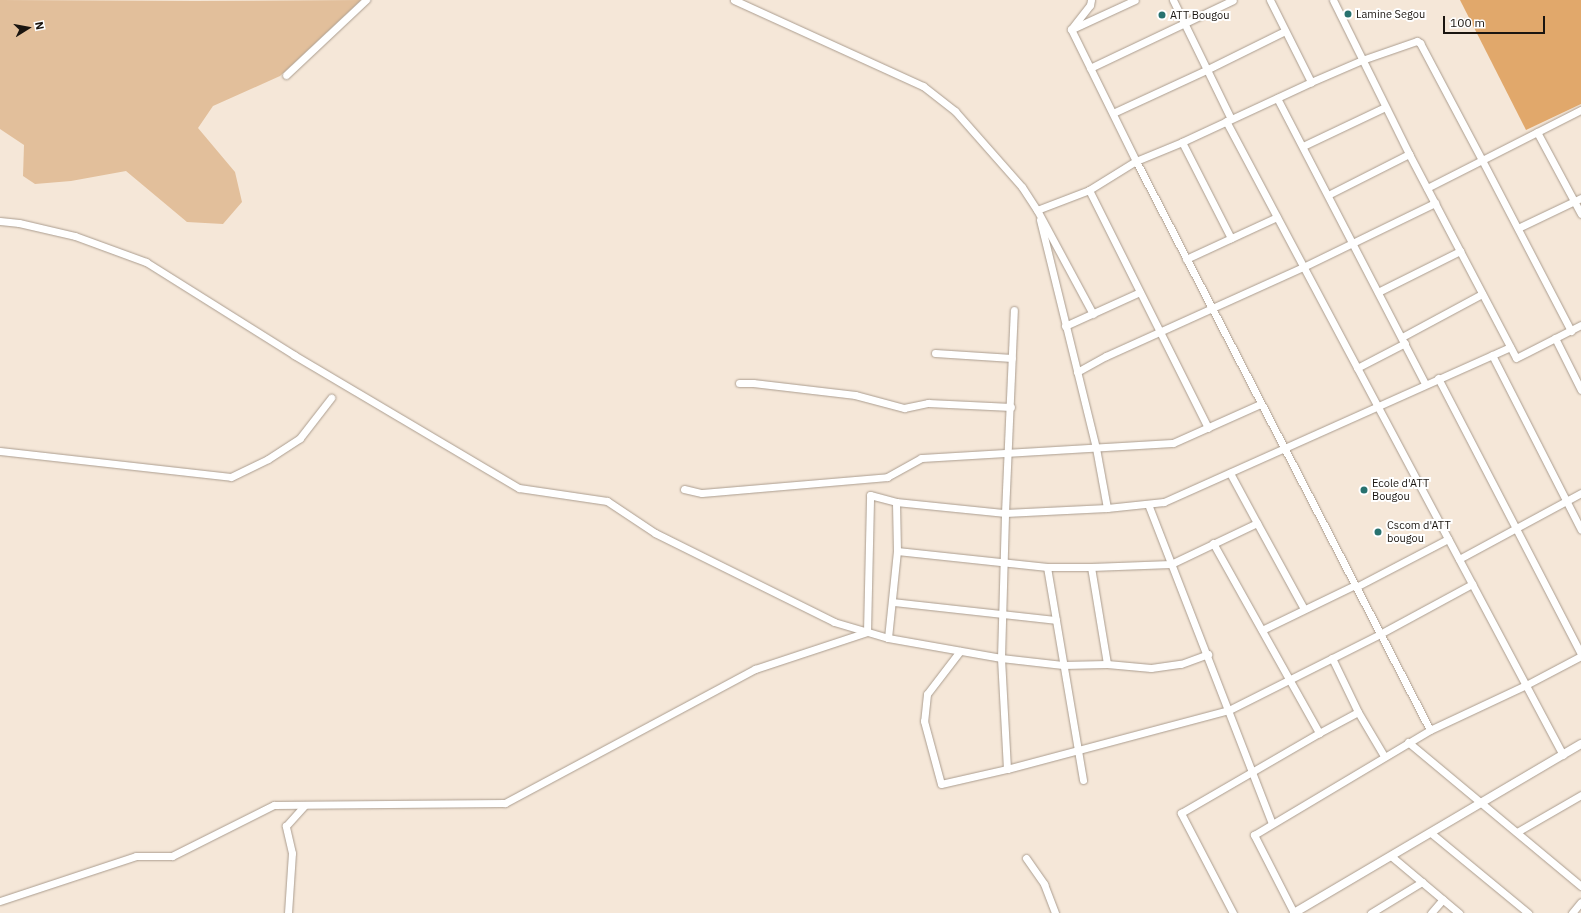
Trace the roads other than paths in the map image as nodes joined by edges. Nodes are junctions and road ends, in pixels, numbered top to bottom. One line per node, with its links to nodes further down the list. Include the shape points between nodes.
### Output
1 (366, 0): 15 (street)
2 (734, 0): 33 (street, via 923,86 955,111 1003,164)
3 (1091, 0): 10 (street)
4 (1135, 0): 10 (street)
5 (1173, 0): 9 (street)
6 (1233, 0): 9 (street)
7 (1270, 0): 11 (street)
8 (1333, 0): 12 (street)
9 (1184, 23): 13 (street); 14 (street)
10 (1072, 29): 13 (street)
11 (1285, 31): 14 (street); 16 (street)
12 (1362, 60): 16 (street); 18 (street); 26 (street, via 1414,41 1420,43)
13 (1090, 68): 20 (street)
14 (1206, 70): 20 (street); 21 (street)
15 (286, 75)
16 (1311, 82): 17 (street)
17 (1277, 98): 21 (street); 24 (street)
18 (1385, 107): 24 (street); 25 (street)
19 (1581, 110): 22 (street)
20 (1113, 113): 27 (street)
21 (1228, 120): 23 (street); 35 (street)
22 (1537, 132): 26 (street); 31 (street)
23 (1182, 142): 27 (street); 38 (street)
24 (1303, 146): 30 (street)
25 (1409, 154): 28 (street); 30 (street)
26 (1482, 160): 28 (street); 37 (street)
27 (1136, 161): 29 (street); 41 (street)
28 (1427, 188): 32 (street)
29 (1089, 190): 33 (street); 43 (street)
30 (1328, 195): 39 (street)
31 (1578, 200): 34 (street); 37 (street)
32 (1435, 203): 39 (street); 40 (street)
33 (1037, 210): 48 (street); 49 (street)
34 (1581, 214)
35 (1277, 217): 38 (street); 42 (street)
36 (0, 221): 100 (street, via 75,236 146,262 294,355 519,488 607,502 655,533 834,622)
37 (1518, 228): 52 (street)
38 (1231, 238): 41 (street)
39 (1352, 243): 42 (street); 44 (street)
40 (1460, 251): 44 (street); 45 (street)
41 (1186, 259): 46 (street)
42 (1303, 267): 46 (street); 59 (street)
43 (1140, 292): 48 (street); 51 (street)
44 (1378, 292): 54 (street)
45 (1482, 294): 54 (street); 55 (street)
46 (1212, 308): 51 (street); 66 (street)
47 (1014, 310): 58 (street)
48 (1093, 314): 49 (street)
49 (1065, 326): 60 (street)
50 (1581, 326): 52 (street)
51 (1160, 331): 60 (street); 69 (street)
52 (1570, 331): 53 (street)
53 (1555, 338): 55 (street, via 1516,358); 64 (street)
54 (1403, 340): 59 (street); 63 (street)
55 (1510, 346): 57 (street)
56 (935, 353): 58 (street)
57 (1492, 355): 61 (street); 77 (street)
58 (1012, 358): 68 (street)
59 (1357, 368): 67 (street)
60 (1077, 372): 70 (street)
61 (1438, 378): 63 (street); 83 (street)
62 (739, 383): 68 (street, via 855,395 904,408 928,403)
63 (1425, 384): 67 (street)
64 (1581, 390)
65 (331, 398): 72 (street, via 300,438 231,477)
66 (1260, 404): 69 (street); 71 (street)
67 (1377, 405): 71 (street); 85 (street)
68 (1011, 407): 73 (street)
69 (1208, 428): 70 (street, via 1173,443)
70 (1096, 448): 73 (street); 80 (street)
71 (1284, 448): 74 (street); 94 (street)
72 (0, 451)
73 (1009, 453): 75 (street, via 922,458 888,477 856,481 702,493); 81 (street)
74 (1230, 473): 79 (street, via 1164,502); 82 (street)
75 (684, 489)
76 (1581, 493): 77 (street)
77 (1566, 501): 83 (street); 84 (street)
78 (896, 502): 81 (street); 87 (street); 100 (street, via 870,496)
79 (1148, 504): 80 (street); 90 (street)
80 (1107, 508): 81 (street)
81 (1005, 512): 89 (street)
82 (1257, 523): 86 (street); 96 (street)
83 (1516, 528): 88 (street); 105 (street)
84 (1581, 530)
85 (1448, 539): 88 (street); 94 (street)
86 (1213, 543): 90 (street); 99 (street)
87 (897, 551): 89 (street); 95 (street)
88 (1459, 559): 93 (street)
89 (1005, 562): 91 (street); 97 (street)
90 (1172, 564): 92 (street); 104 (street)
91 (1048, 567): 92 (street); 98 (street)
92 (1090, 567): 108 (street)
93 (1472, 584): 101 (street); 111 (street)
94 (1355, 586): 96 (street); 101 (street)
95 (893, 602): 97 (street); 102 (street)
96 (1304, 609): 99 (street)
97 (1003, 615): 98 (street); 106 (street)
98 (1056, 620): 109 (street)
99 (1262, 630): 110 (street)
100 (867, 632): 102 (street); 126 (street, via 755,669 505,803)
101 (1380, 634): 107 (street); 114 (street)
102 (888, 638): 103 (street)
103 (960, 651): 106 (street); 121 (street, via 927,694 924,721 941,784)
104 (1208, 654): 108 (street, via 1181,664 1151,668); 112 (street)
105 (1581, 655): 111 (street)
106 (1001, 658): 109 (street); 121 (street)
107 (1332, 658): 110 (street); 113 (street)
108 (1108, 664): 109 (street)
109 (1063, 665): 118 (street)
110 (1290, 680): 112 (street); 115 (street)
111 (1526, 685): 114 (street); 119 (street)
112 (1229, 710): 118 (street); 122 (street)
113 (1358, 712): 115 (street); 120 (street)
114 (1430, 730): 116 (street)
115 (1319, 733): 122 (street)
116 (1408, 742): 120 (street); 125 (street)
117 (1581, 744): 119 (street)
118 (1078, 750): 121 (street); 123 (street)
119 (1563, 755): 125 (street)
120 (1384, 756): 127 (street)
121 (1007, 768)
122 (1253, 772): 127 (street); 139 (street, via 1181,813)
123 (1083, 780)
124 (1581, 795): 128 (street)
125 (1482, 804): 128 (street); 129 (street)
126 (305, 805): 135 (street, via 274,805 172,856 136,856); 137 (street, via 286,826 292,854)
127 (1272, 823): 140 (street, via 1254,835)
128 (1517, 832): 133 (street)
129 (1431, 833): 130 (street); 144 (street)
130 (1391, 856): 132 (street); 140 (street)
131 (1026, 858): 138 (street, via 1044,884)
132 (1422, 882): 134 (street); 141 (street)
133 (1581, 886)
134 (1442, 899): 142 (street); 143 (street)
135 (0, 901)
136 (1581, 902): 145 (street)
137 (288, 913)
138 (1054, 913)
139 (1233, 913)
140 (1294, 913)
141 (1371, 913)
142 (1431, 913)
143 (1459, 913)
144 (1528, 913)
145 (1572, 913)

